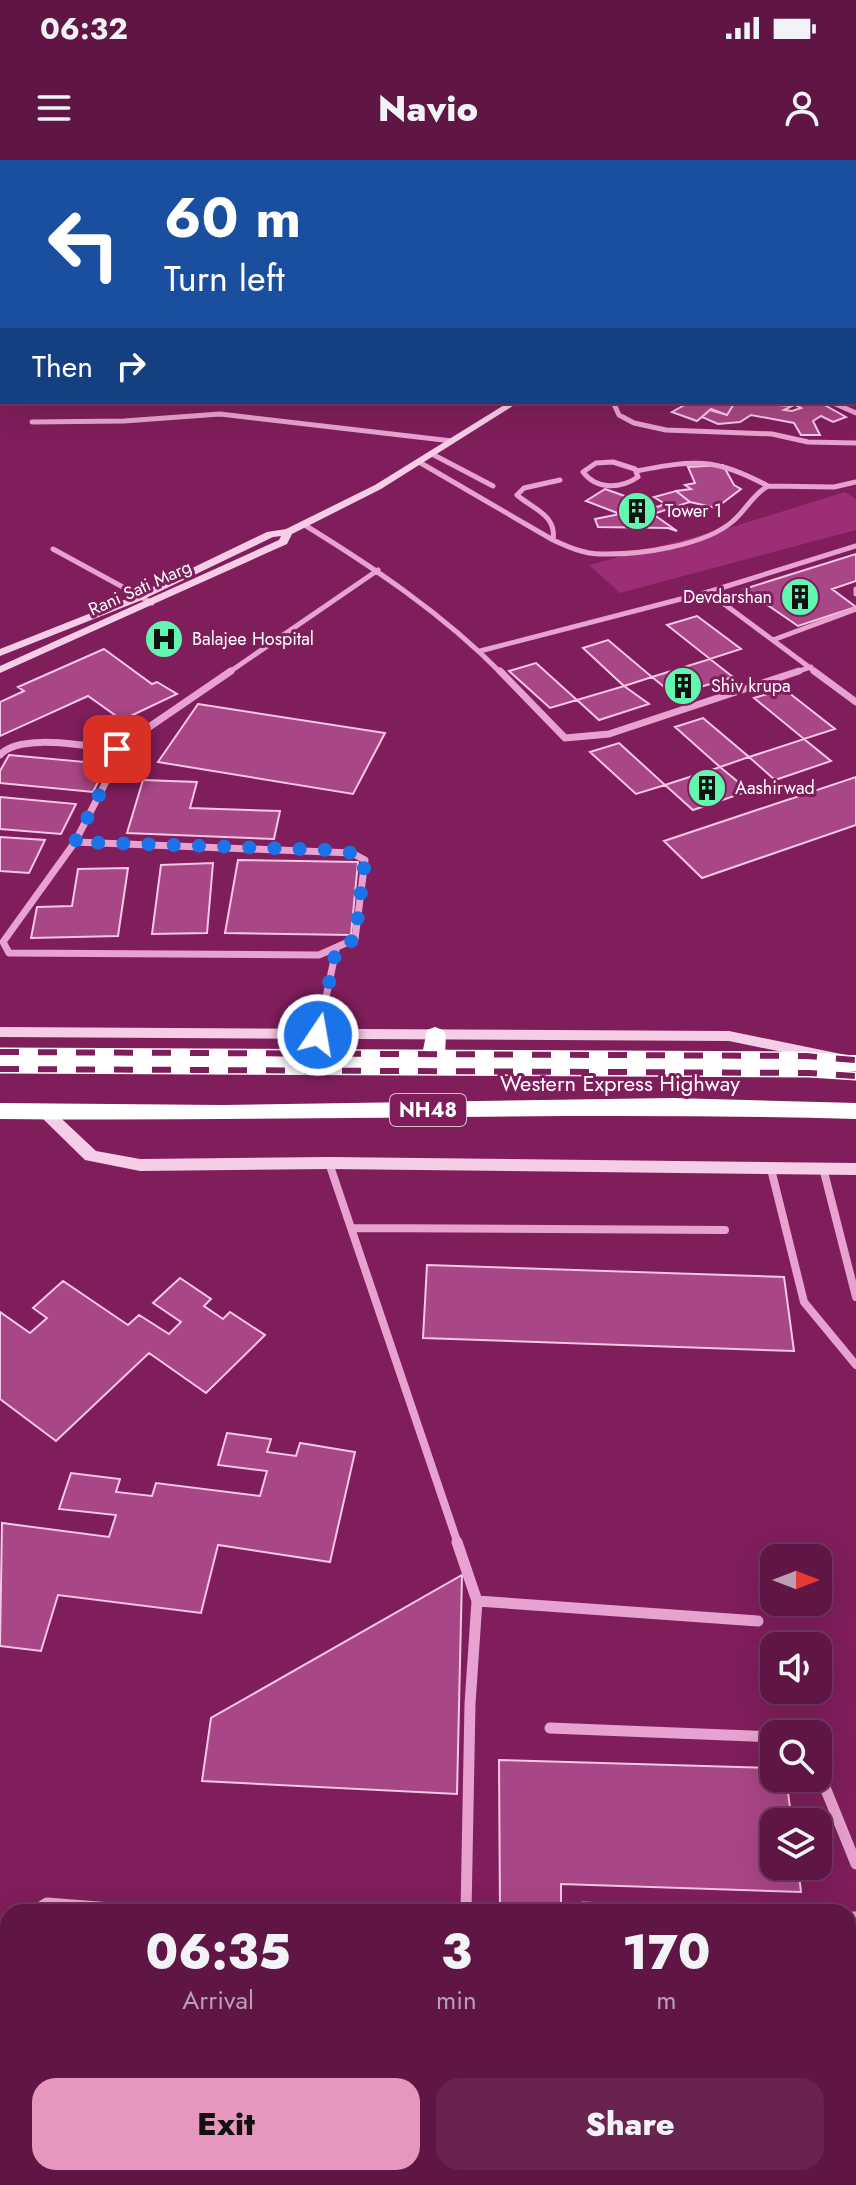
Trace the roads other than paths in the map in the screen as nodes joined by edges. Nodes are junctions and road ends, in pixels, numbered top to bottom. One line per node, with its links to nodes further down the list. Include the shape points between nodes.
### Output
1 (512, 404): 6 (street, Rani Sati Marg)
2 (614, 404): 7 (street, via 619,415 634,423 666,430)
3 (836, 404): 4 (street)
4 (856, 413)
5 (32, 422): 6 (street, via 220,414)
6 (452, 441): 8 (street, Rani Sati Marg)
7 (856, 443)
8 (432, 454): 9 (street, Rani Sati Marg); 13 (street)
9 (419, 462): 15 (street, Rani Sati Marg); 17 (street)
10 (636, 471): 10 (street, via 634,481 612,486 594,483 583,472 604,461); 14 (street, via 684,461 718,462)
11 (560, 480): 17 (street, via 524,488 517,495 553,521)
12 (856, 482): 14 (street)
13 (493, 486)
14 (768, 486): 17 (street, via 708,538 601,554)
15 (303, 524): 16 (street, Rani Sati Marg); 20 (street)
16 (288, 532): 22 (street, Rani Sati Marg, via 271,534); 23 (street, Rani Sati Marg, via 283,542)
17 (553, 540)
18 (856, 546): 21 (street)
19 (53, 549): 22 (street)
20 (378, 570): 26 (street); 31 (street)
21 (708, 592): 25 (street); 26 (street)
22 (138, 598): 23 (street); 27 (street, Rani Sati Marg)
23 (152, 603): 29 (street, Rani Sati Marg)
24 (856, 609): 25 (street)
25 (773, 640): 28 (street)
26 (480, 651): 28 (street, via 565,738 609,734)
27 (0, 653)
28 (811, 667): 30 (street)
29 (1, 669)
30 (856, 702)
31 (117, 749): 32 (street, via 24,742); 33 (street, via 115,764)
32 (0, 755)
33 (75, 842): 34 (street, via 352,853 365,860 355,939); 34 (street, via 3,942 9,953 319,955)
34 (336, 950): 36 (street)
35 (0, 1032): 36 (street)
36 (318, 1035): 37 (street)
37 (435, 1035): 39 (highway); 40 (street, via 729,1036)
38 (0, 1062): 39 (highway, Western Express Highway / NH48)
39 (433, 1063): 41 (highway, Western Express Highway / NH48)
40 (856, 1063): 41 (highway, Western Express Highway / NH48)
41 (730, 1064): 42 (highway)
42 (738, 1108): 43 (highway, Western Express Highway / NH48); 45 (highway, Western Express Highway / NH48)
43 (43, 1110): 44 (highway, Western Express Highway / NH48); 46 (street, via 91,1156 140,1165)
44 (0, 1111)
45 (856, 1111)
46 (329, 1163): 48 (street); 50 (street)
47 (823, 1168): 48 (street); 49 (street); 52 (street)
48 (771, 1169): 54 (street, via 804,1302)
49 (856, 1169)
50 (352, 1228): 51 (street); 55 (street)
51 (725, 1230)
52 (856, 1297)
53 (856, 1349): 54 (street)
54 (856, 1364)
55 (477, 1601): 56 (street); 61 (street)
56 (758, 1621)
57 (550, 1728): 58 (street)
58 (760, 1736)
59 (827, 1792): 60 (street)
60 (856, 1864)
61 (466, 1904)

